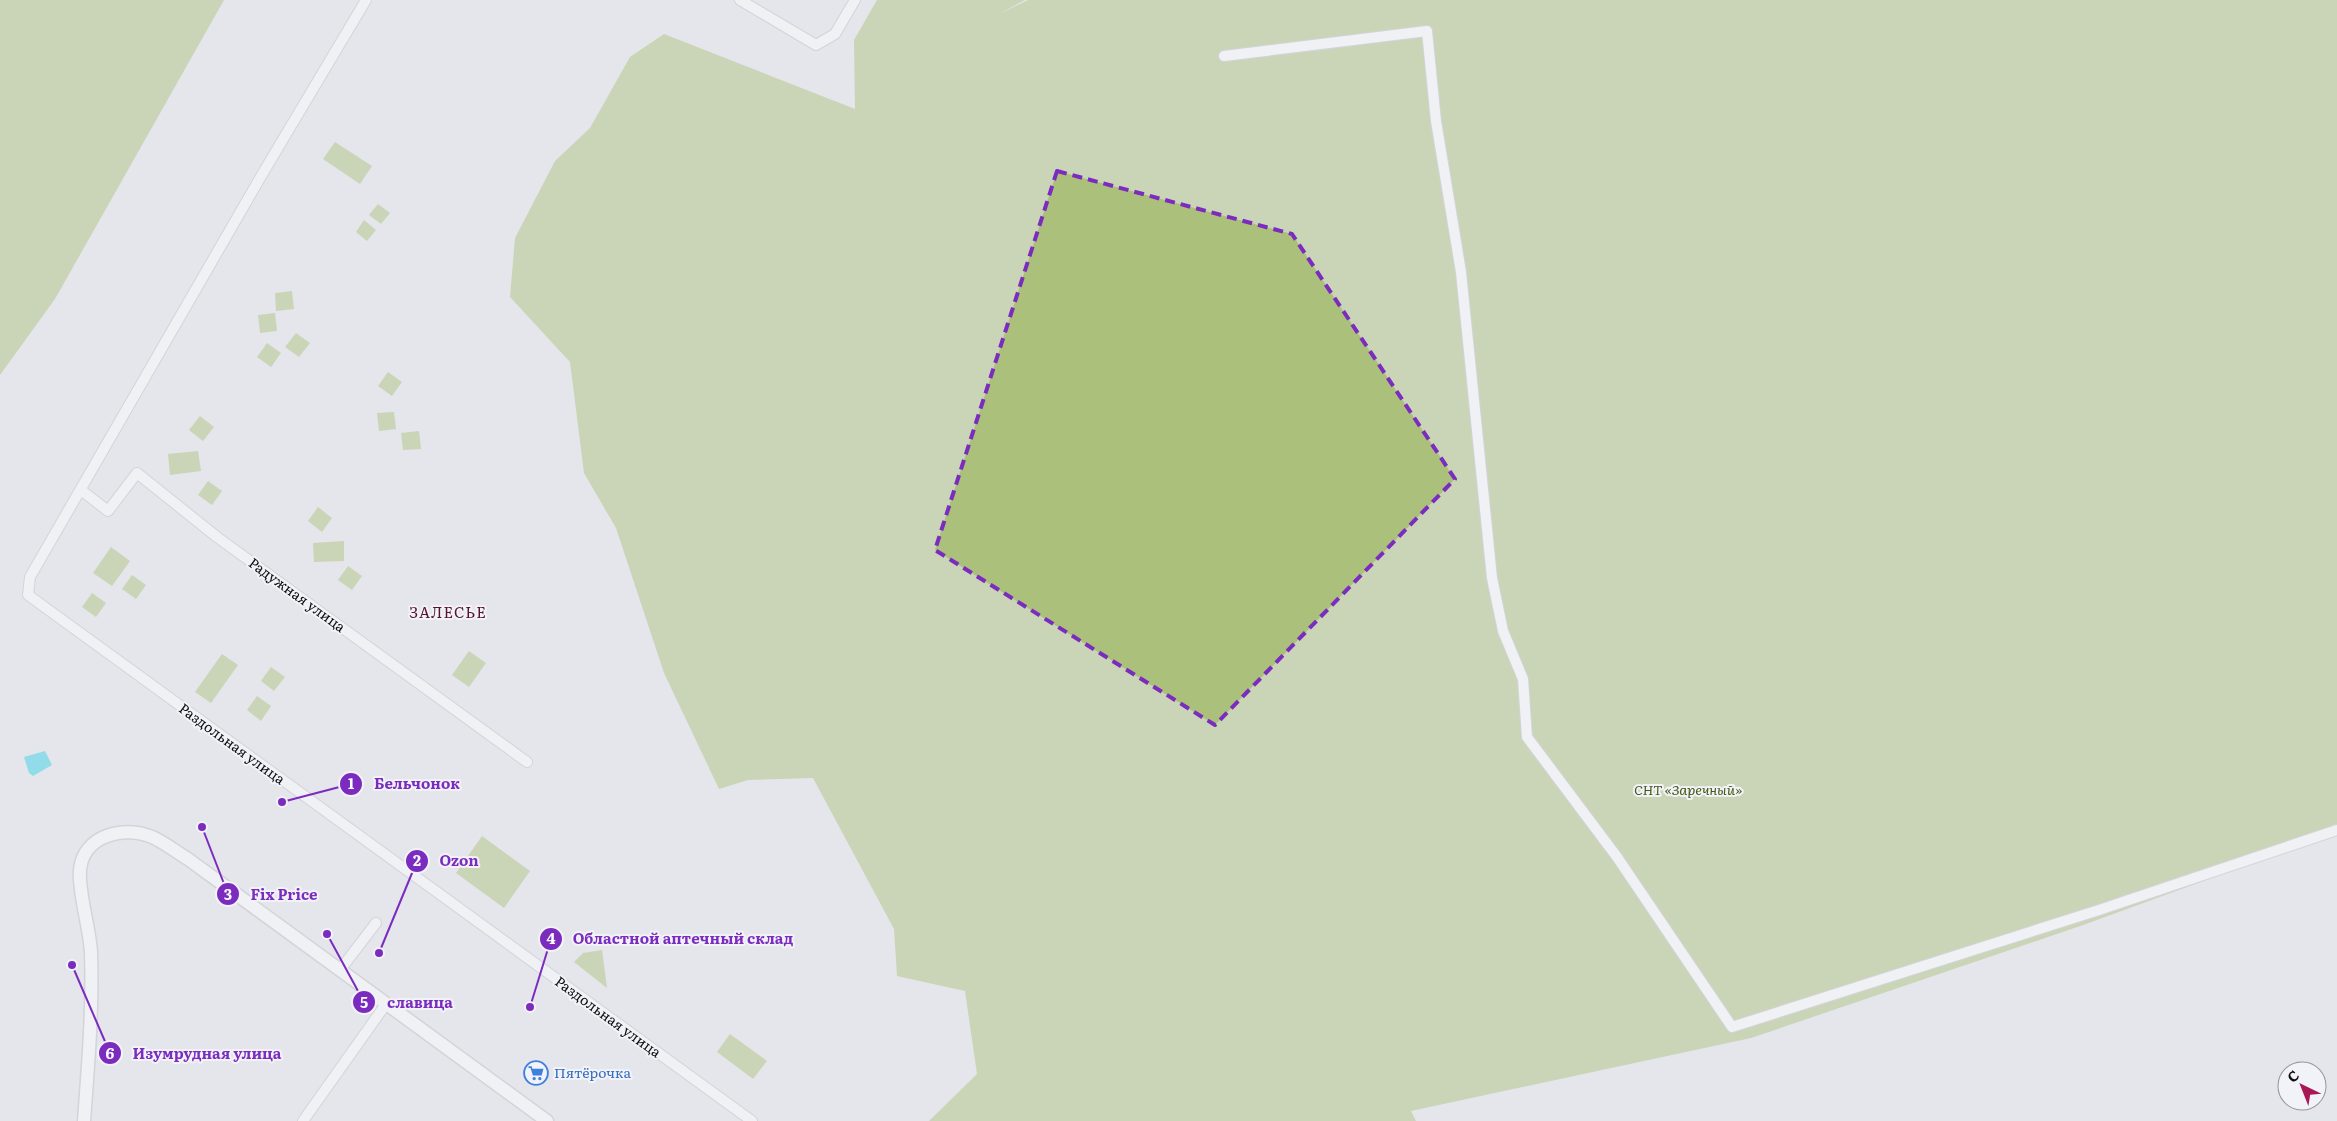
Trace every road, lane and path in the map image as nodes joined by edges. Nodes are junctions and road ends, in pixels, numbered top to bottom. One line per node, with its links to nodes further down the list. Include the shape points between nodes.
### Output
1 (366, 0): 5 (street)
2 (740, 0): 3 (street, via 816,45 835,34)
3 (855, 0)
4 (1224, 56): 7 (street, via 1427,30 1436,121 1461,272 1492,578 1504,631 1524,679 1527,737 1618,857 1732,1027)
5 (81, 490): 6 (street, Радужная улица, via 108,511 137,473 225,543); 14 (street, Раздольная улица, via 30,577 28,595)
6 (527, 762)
7 (2337, 830)
8 (376, 923): 9 (street)
9 (340, 970): 10 (street); 11 (street, via 188,859 151,836 135,833 101,837 85,854 80,869 91,952)
10 (386, 1004): 12 (street); 13 (street)
11 (84, 1121)
12 (303, 1121)
13 (547, 1121)
14 (752, 1121)

